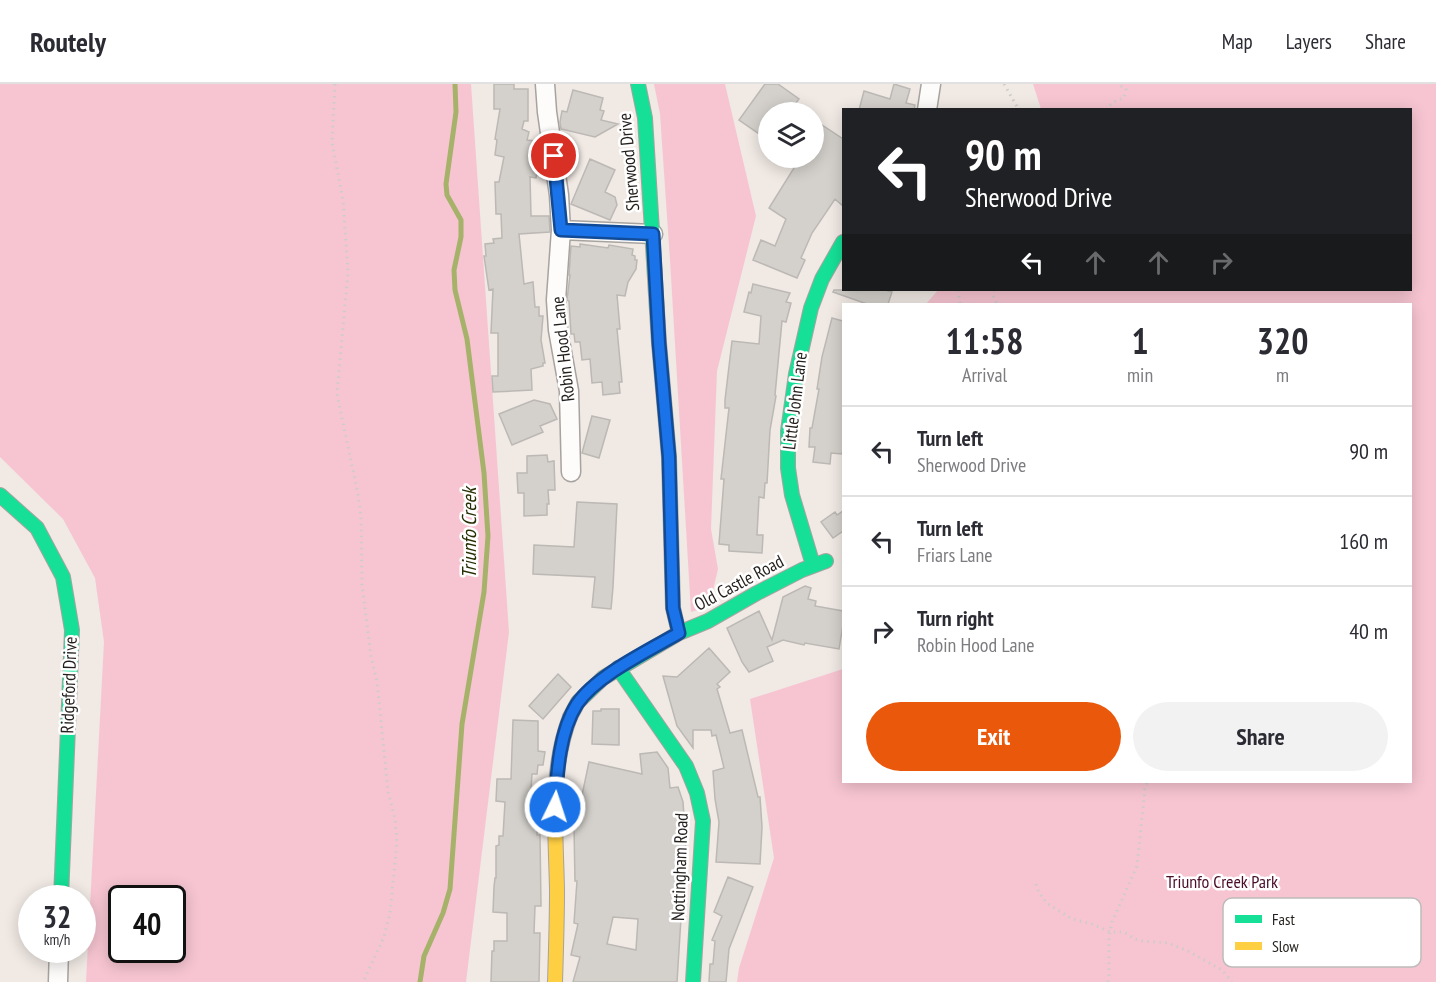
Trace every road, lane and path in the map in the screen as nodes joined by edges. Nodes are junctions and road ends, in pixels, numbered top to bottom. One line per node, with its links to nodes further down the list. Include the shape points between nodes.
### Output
1 (335, 84): 24 (path, via 332,142 343,200 348,272 337,394 360,506 362,585 398,843 384,937)
2 (545, 84): 10 (street, Robin Hood Lane)
3 (638, 84): 11 (street, Sherwood Drive, via 645,118)
4 (931, 84): 7 (street)
5 (1004, 84): 8 (path)
6 (1117, 84): 9 (path, via 1125,89 1124,98)
7 (927, 108)
8 (1018, 108)
9 (1107, 108)
10 (561, 230): 11 (street); 13 (street, Robin Hood Lane, via 556,300 569,391)
11 (653, 234): 16 (street, Sherwood Drive, via 669,457 673,608)
12 (842, 244): 15 (street, Little John Lane, via 827,267 811,306 789,427 790,486)
13 (571, 472)
14 (0, 495): 20 (street, Ridgeford Drive, via 37,528 63,577 72,630)
15 (820, 563): 16 (street, Old Castle Road)
16 (679, 633): 17 (street, Old Castle Road)
17 (618, 668): 25 (street, Old Castle Road, via 578,702 564,734 555,807); 26 (street, Nottingham Road, via 686,766 700,802 703,821)
18 (1147, 783): 21 (path, via 1137,866)
19 (1036, 884): 21 (path, via 1047,903 1058,911)
20 (62, 885)
21 (1110, 932): 27 (path); 28 (path, via 1168,943 1188,951 1222,970)
22 (59, 963): 23 (street)
23 (58, 982)
24 (363, 982)
25 (555, 982)
26 (693, 982)
27 (1108, 982)
28 (1232, 982)

